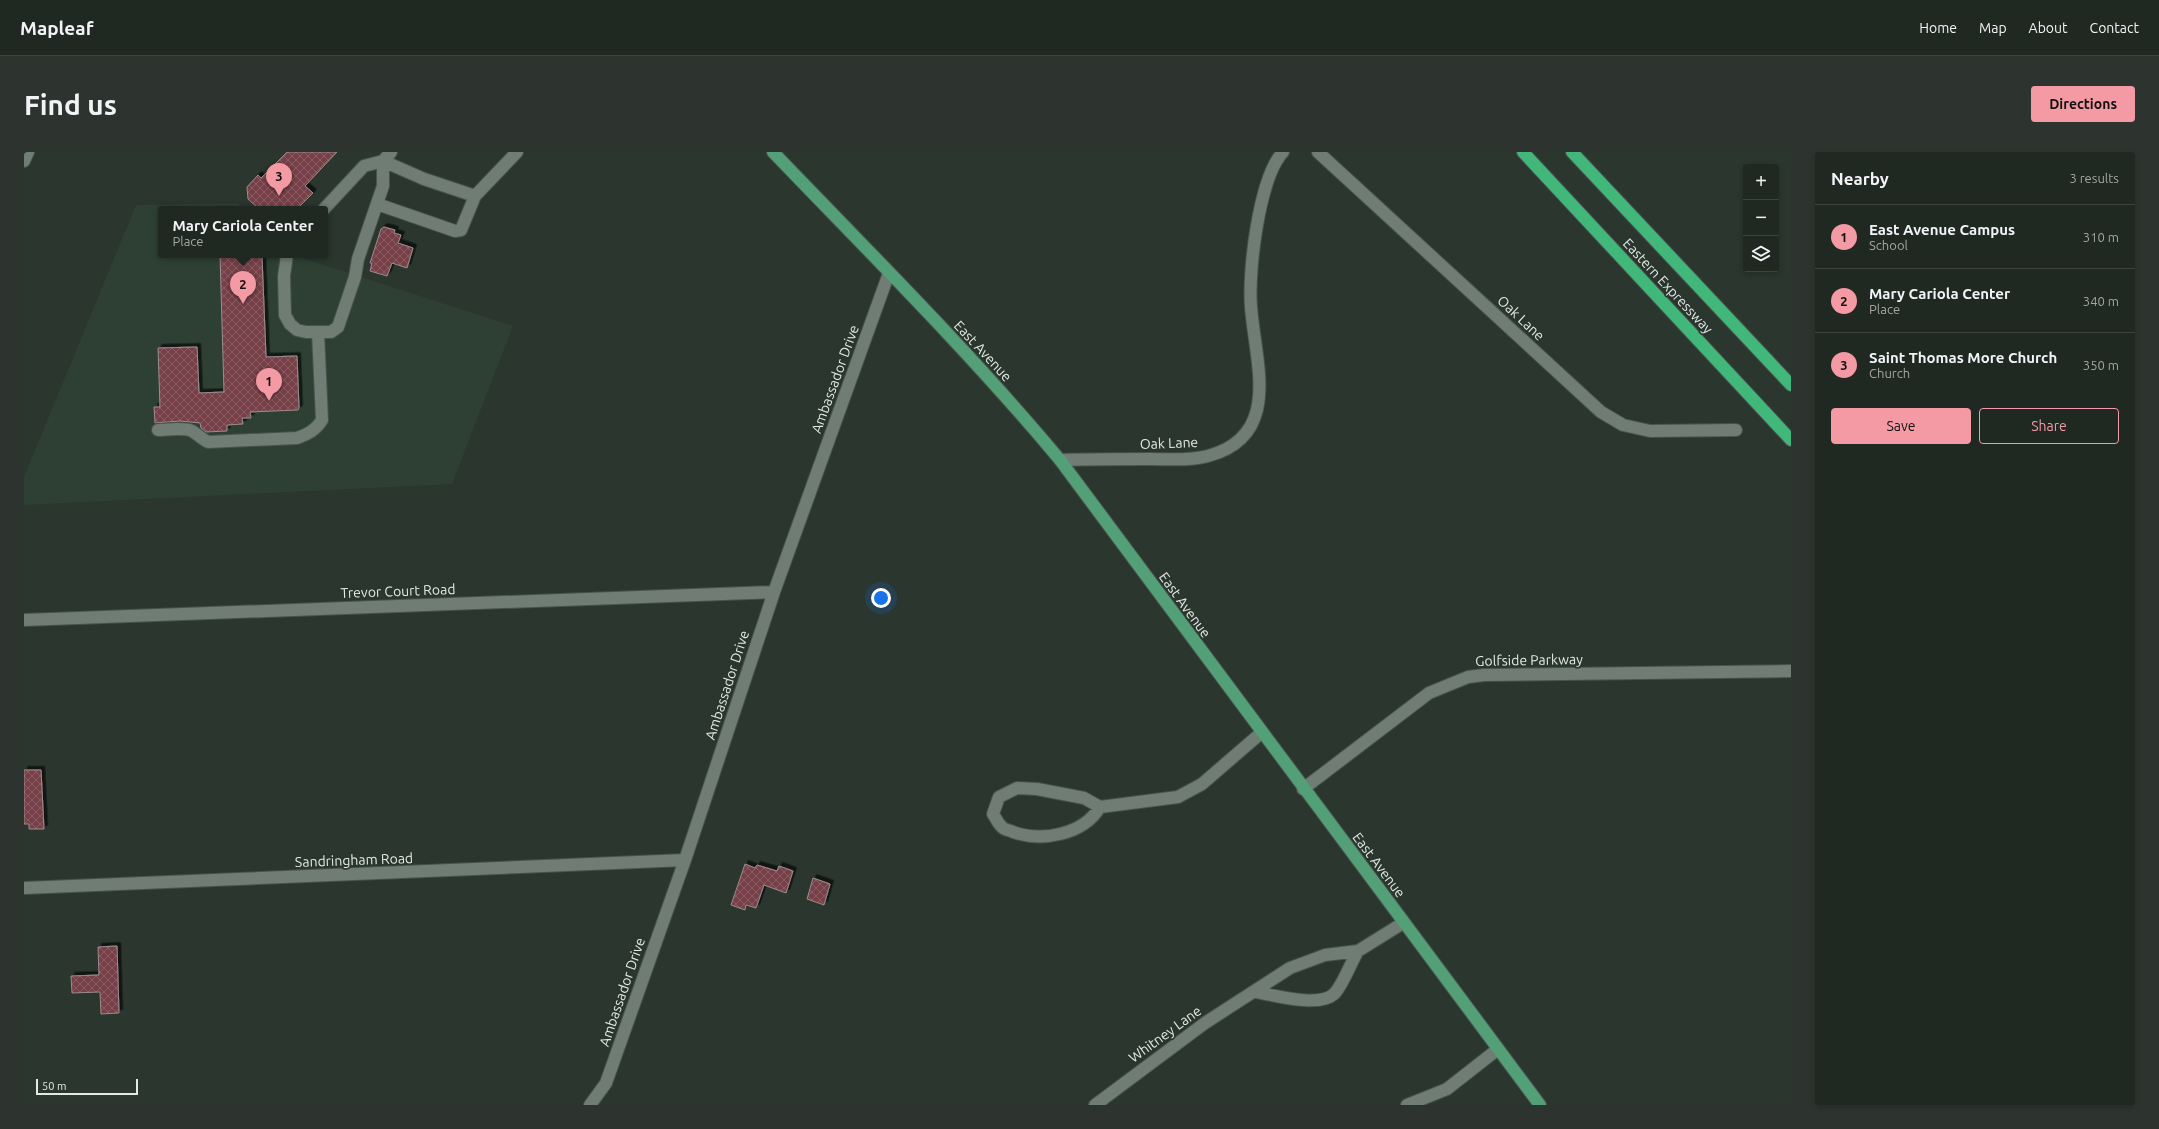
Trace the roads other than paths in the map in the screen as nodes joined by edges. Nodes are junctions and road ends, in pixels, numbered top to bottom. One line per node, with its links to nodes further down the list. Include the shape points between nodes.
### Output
1 (28, 152): 9 (street)
2 (391, 152): 10 (street)
3 (517, 152): 11 (street)
4 (773, 152): 15 (main road, East Avenue)
5 (1283, 152): 21 (street, Oak Lane, via 1274,164 1266,185 1255,243 1250,305 1260,392 1256,416 1246,434 1222,451 1190,459)
6 (1318, 152): 19 (street, Oak Lane, via 1601,412 1623,425 1650,430)
7 (1523, 152): 20 (highway, Eastern Expressway)
8 (1572, 152): 17 (highway, Eastern Expressway)
9 (24, 161)
10 (383, 161): 11 (street, via 424,179); 12 (street, via 383,186); 13 (street, via 364,166)
11 (475, 196): 12 (street, via 461,230 455,231)
12 (377, 204): 16 (street, via 338,326 331,332)
13 (327, 206)
14 (287, 258): 16 (street, via 284,276 285,315 297,330)
15 (889, 273): 21 (main road, East Avenue); 22 (street, Ambassador Drive)
16 (318, 332): 18 (street, via 322,420 308,434 297,438 208,442 199,438 193,431)
17 (1791, 385)
18 (158, 430)
19 (1736, 430)
20 (1791, 440)
21 (1060, 460): 25 (main road, East Avenue)
22 (774, 592): 23 (street, Trevor Court Road); 28 (street, Ambassador Drive)
23 (24, 620)
24 (1791, 671): 26 (street, Golfside Parkway, via 1468,677 1429,693)
25 (1261, 732): 26 (main road, East Avenue); 27 (street, via 1191,792 1163,800)
26 (1303, 789): 30 (main road, East Avenue)
27 (1100, 807): 27 (street, via 1084,798 1017,788 999,797 993,814 1002,828 1045,837 1070,830 1094,818)
28 (685, 860): 29 (street, Sandringham Road); 34 (street, Ambassador Drive, via 606,1084)
29 (24, 888)
30 (1403, 923): 31 (street, Whitney Lane); 33 (main road, East Avenue)
31 (1358, 951): 32 (street, Whitney Lane, via 1307,960 1264,984); 32 (street, Whitney Lane, via 1335,993 1328,998 1301,999)
32 (1256, 992): 35 (street, Whitney Lane, via 1204,1023)
33 (1498, 1049): 36 (street, via 1447,1089); 37 (main road, East Avenue)
34 (590, 1105)
35 (1095, 1105)
36 (1407, 1105)
37 (1540, 1105)

